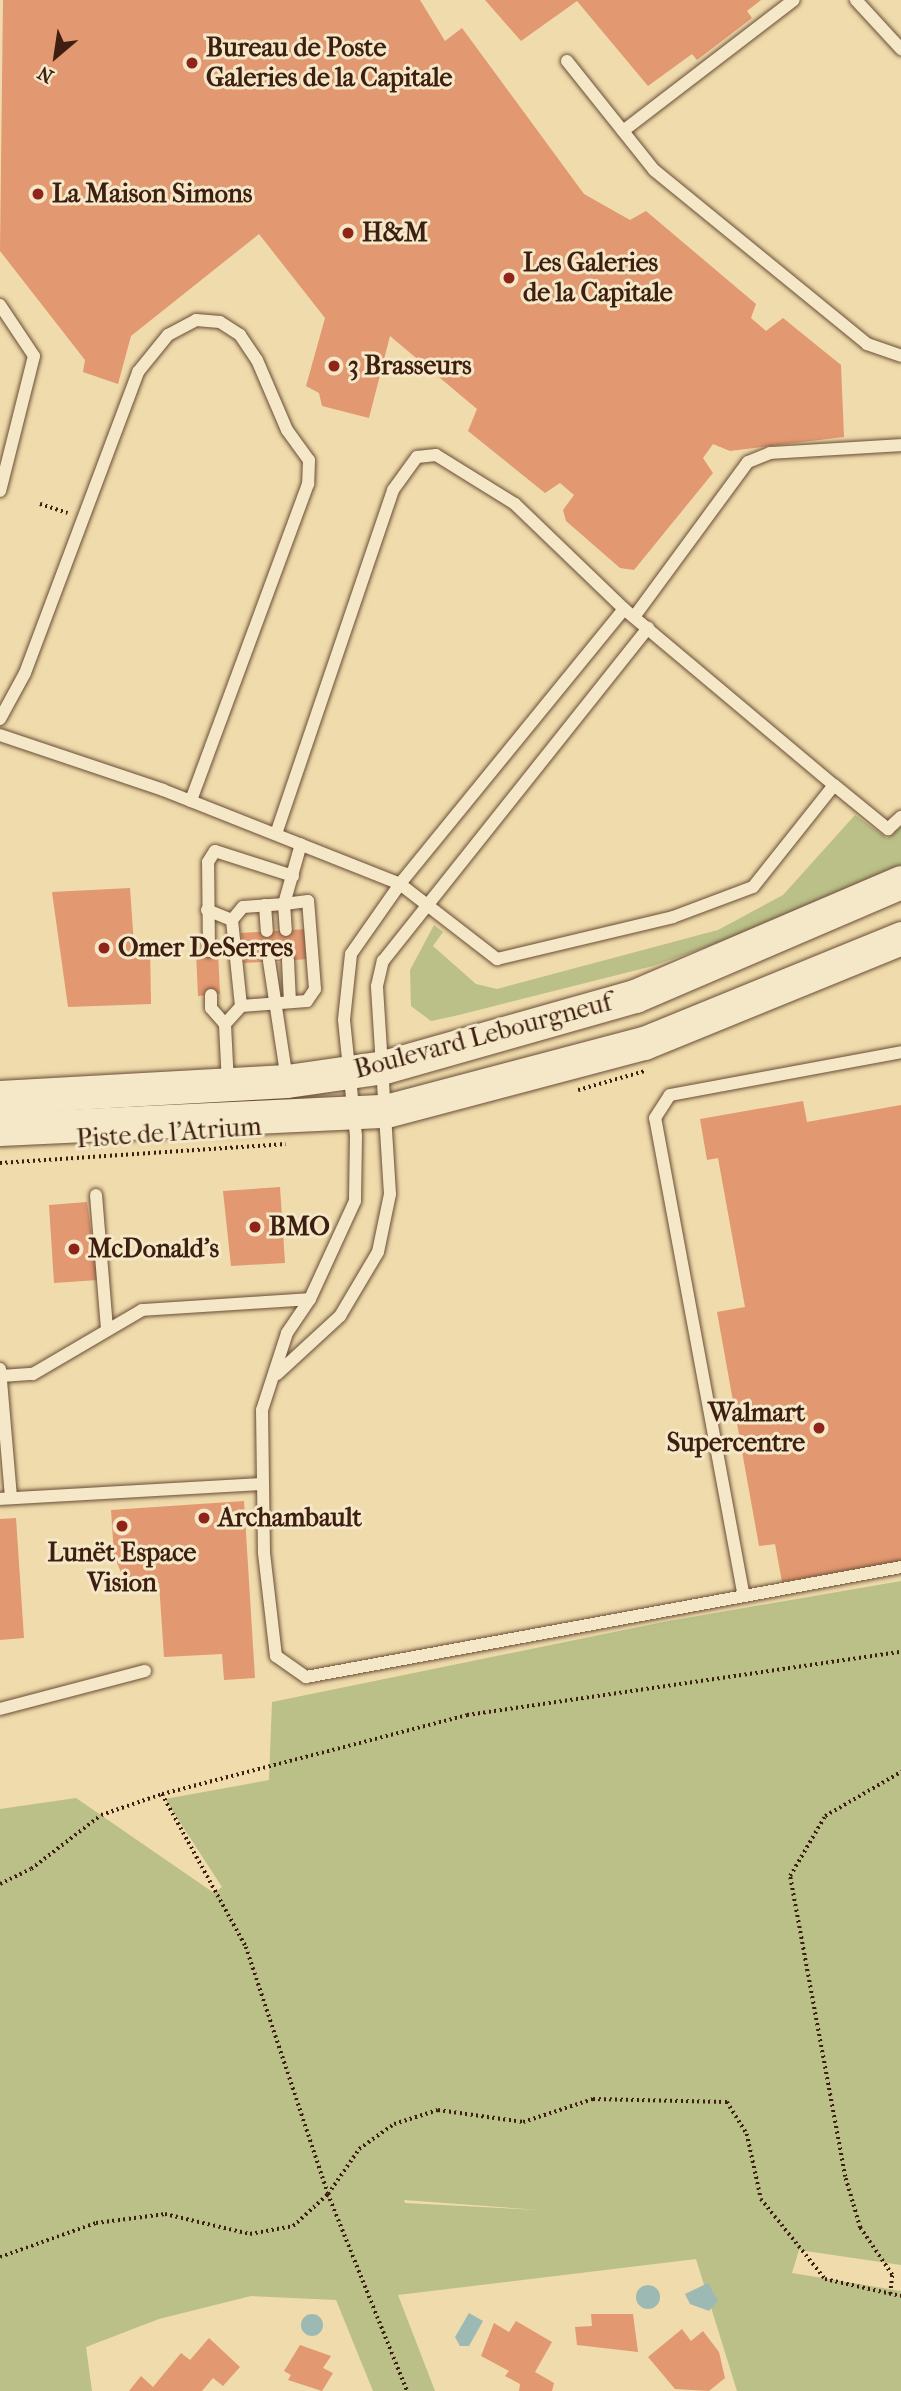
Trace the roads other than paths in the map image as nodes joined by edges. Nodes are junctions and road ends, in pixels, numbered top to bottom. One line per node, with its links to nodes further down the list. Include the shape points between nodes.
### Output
1 (794, 0): 5 (lane)
2 (856, 0): 3 (lane)
3 (901, 49)
4 (566, 61): 5 (lane)
5 (622, 131): 7 (lane, via 654,170 858,337)
6 (0, 305): 9 (lane, via 34,356)
7 (901, 356)
8 (901, 445): 10 (lane, via 771,453 748,462)
9 (0, 491)
10 (629, 613): 11 (lane); 17 (lane, via 514,505 436,455 417,457 393,490); 21 (lane)
11 (648, 628): 14 (lane); 23 (lane)
12 (0, 719): 15 (lane, via 25,673 149,353 196,320 220,323 240,335 287,430 306,453 308,484)
13 (0, 735): 15 (lane)
14 (834, 785): 16 (lane, via 888,829); 23 (lane, via 753,887 673,916 497,959)
15 (191, 801): 17 (lane)
16 (901, 817)
17 (276, 834): 18 (lane)
18 (301, 844): 19 (lane); 21 (lane)
19 (293, 876): 22 (lane); 25 (lane, via 215,851 208,862)
20 (901, 883): 39 (main road, Boulevard Lebourgneuf, via 635,996)
21 (400, 884): 23 (lane); 40 (lane, via 351,954 344,1020)
22 (284, 904): 24 (lane); 27 (lane); 34 (lane, via 308,901 315,989 307,1001)
23 (426, 904): 39 (lane, via 383,961 377,986)
24 (265, 905): 26 (lane, via 243,907); 28 (lane)
25 (207, 911): 26 (lane); 30 (lane)
26 (232, 920): 36 (lane)
27 (286, 930)
28 (267, 931)
29 (901, 938): 45 (main road, Boulevard Lebourgneuf, via 644,1043)
30 (209, 951)
31 (288, 960): 34 (lane)
32 (269, 961): 35 (lane)
33 (211, 995): 37 (lane, via 211,1009)
34 (290, 1002): 35 (lane)
35 (272, 1003): 36 (lane); 41 (lane)
36 (241, 1006): 37 (lane)
37 (225, 1024): 42 (lane)
38 (901, 1052): 55 (lane, via 670,1095 655,1118)
39 (384, 1067): 40 (main road, Boulevard Lebourgneuf); 45 (lane)
40 (351, 1072): 41 (main road, Boulevard Lebourgneuf); 44 (lane)
41 (287, 1081): 42 (main road, Boulevard Lebourgneuf)
42 (228, 1084): 43 (main road, Boulevard Lebourgneuf)
43 (0, 1097)
44 (354, 1108): 45 (main road, Boulevard Lebourgneuf); 46 (main road, Boulevard Lebourgneuf); 48 (lane, via 355,1201)
45 (386, 1111): 51 (lane, via 390,1194 379,1252 340,1316)
46 (0, 1129)
47 (96, 1195): 49 (lane)
48 (310, 1299): 49 (lane, via 142,1310); 51 (lane, via 287,1332)
49 (107, 1331): 50 (lane, via 33,1374)
50 (1, 1373): 53 (lane)
51 (277, 1374): 52 (lane, via 262,1410)
52 (260, 1484): 53 (lane); 55 (lane, via 276,1656 306,1677)
53 (5, 1499)
54 (901, 1567): 55 (lane)
55 (743, 1592)
56 (145, 1671): 57 (lane)
57 (0, 1709)

